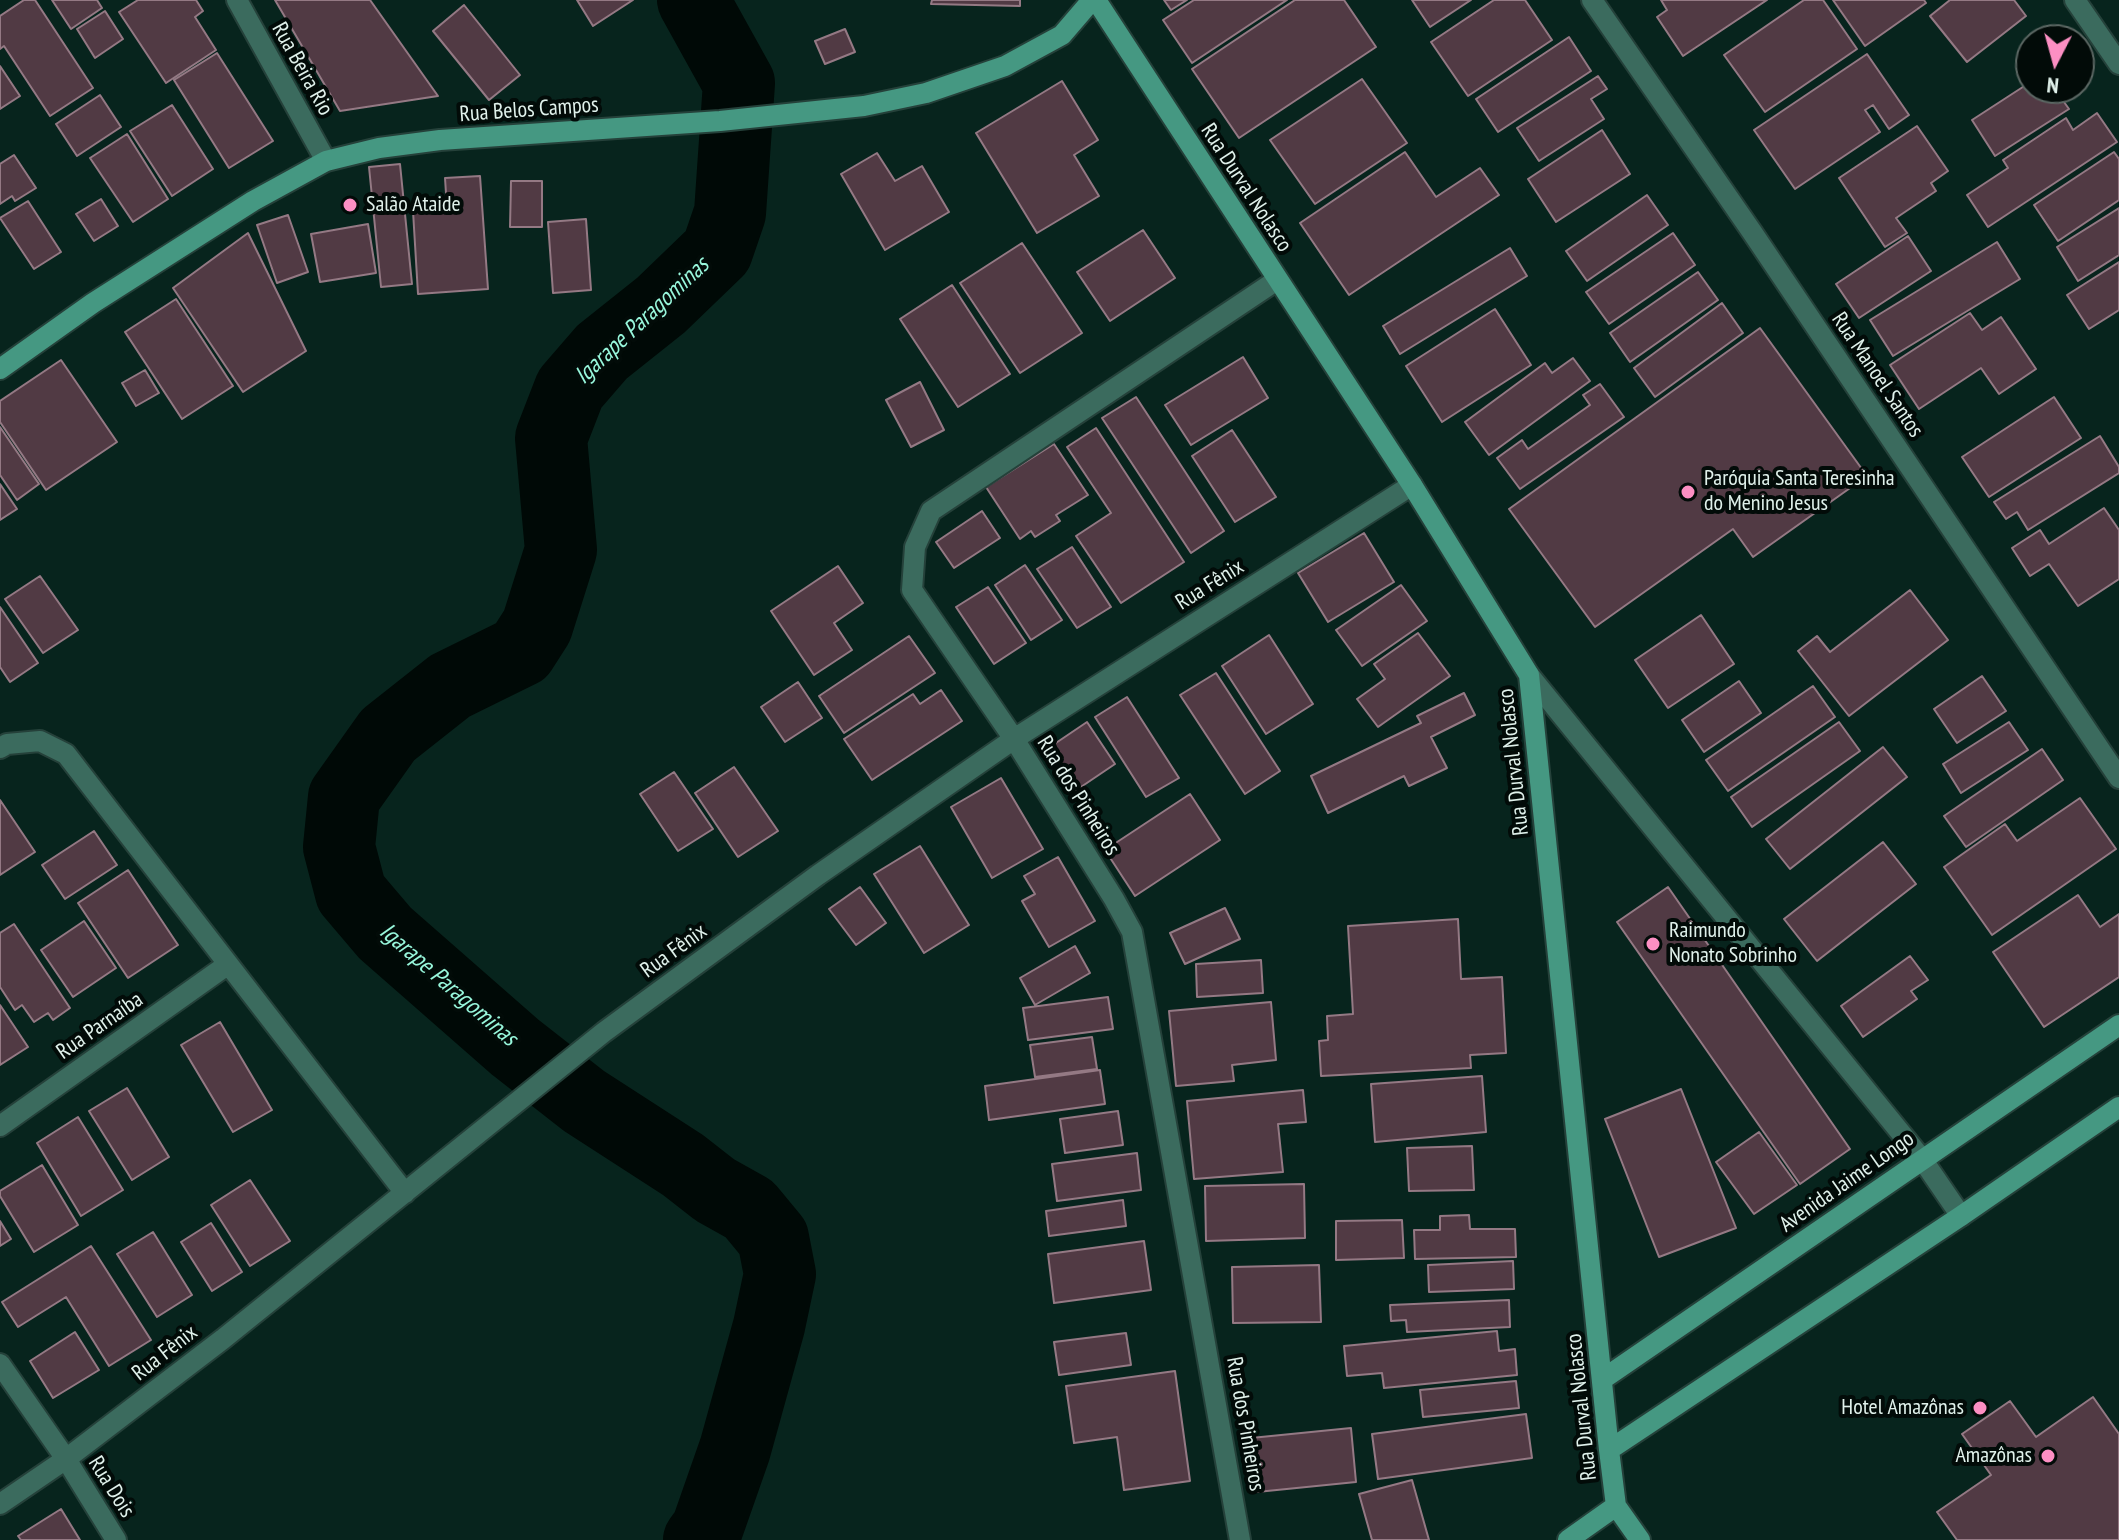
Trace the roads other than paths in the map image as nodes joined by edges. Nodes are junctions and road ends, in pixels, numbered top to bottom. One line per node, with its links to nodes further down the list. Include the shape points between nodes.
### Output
1 (237, 0): 6 (street, Rua Beira Rio)
2 (1094, 0): 6 (street, Rua Belos Campos, via 1062,35 1005,66 926,93 864,106 440,140); 7 (street, Rua Durval Nolasco)
3 (1592, 0): 13 (street, Rua Manoel Santos)
4 (2075, 0): 5 (street)
5 (2119, 64)
6 (326, 161): 8 (street, Rua Belos Campos, via 93,303)
7 (1277, 280): 9 (street, Rua Durval Nolasco); 11 (street, Rua dos Pinheiros, via 931,511 915,547 912,590)
8 (0, 369)
9 (1412, 485): 10 (street, Rua Durval Nolasco); 11 (street, Rua Fênix)
10 (1529, 675): 18 (street); 22 (street, Rua Durval Nolasco)
11 (1014, 739): 19 (street, Rua Fênix, via 604,1032); 28 (street, Rua dos Pinheiros, via 1132,932)
12 (3, 746): 14 (street, via 40,741 66,754)
13 (2119, 778)
14 (227, 965): 17 (street, Rua Parnaíba); 19 (street)
15 (2119, 1025): 18 (street, Avenida Jaime Longo)
16 (2119, 1107): 20 (street)
17 (0, 1126)
18 (1922, 1159): 20 (street); 22 (street, Avenida Jaime Longo)
19 (405, 1193): 24 (street, Rua Fênix)
20 (1961, 1216): 23 (street)
21 (0, 1364): 24 (street, Rua Dois)
22 (1603, 1379): 23 (street, Rua Durval Nolasco)
23 (1609, 1450): 26 (street, Rua Durval Nolasco)
24 (66, 1459): 25 (street, Rua Fênix); 27 (street, Rua Dois)
25 (0, 1504)
26 (1616, 1506): 29 (street); 30 (street, Rua Durval Nolasco)
27 (116, 1540)
28 (1240, 1540)
29 (1568, 1540)
30 (1640, 1540)

